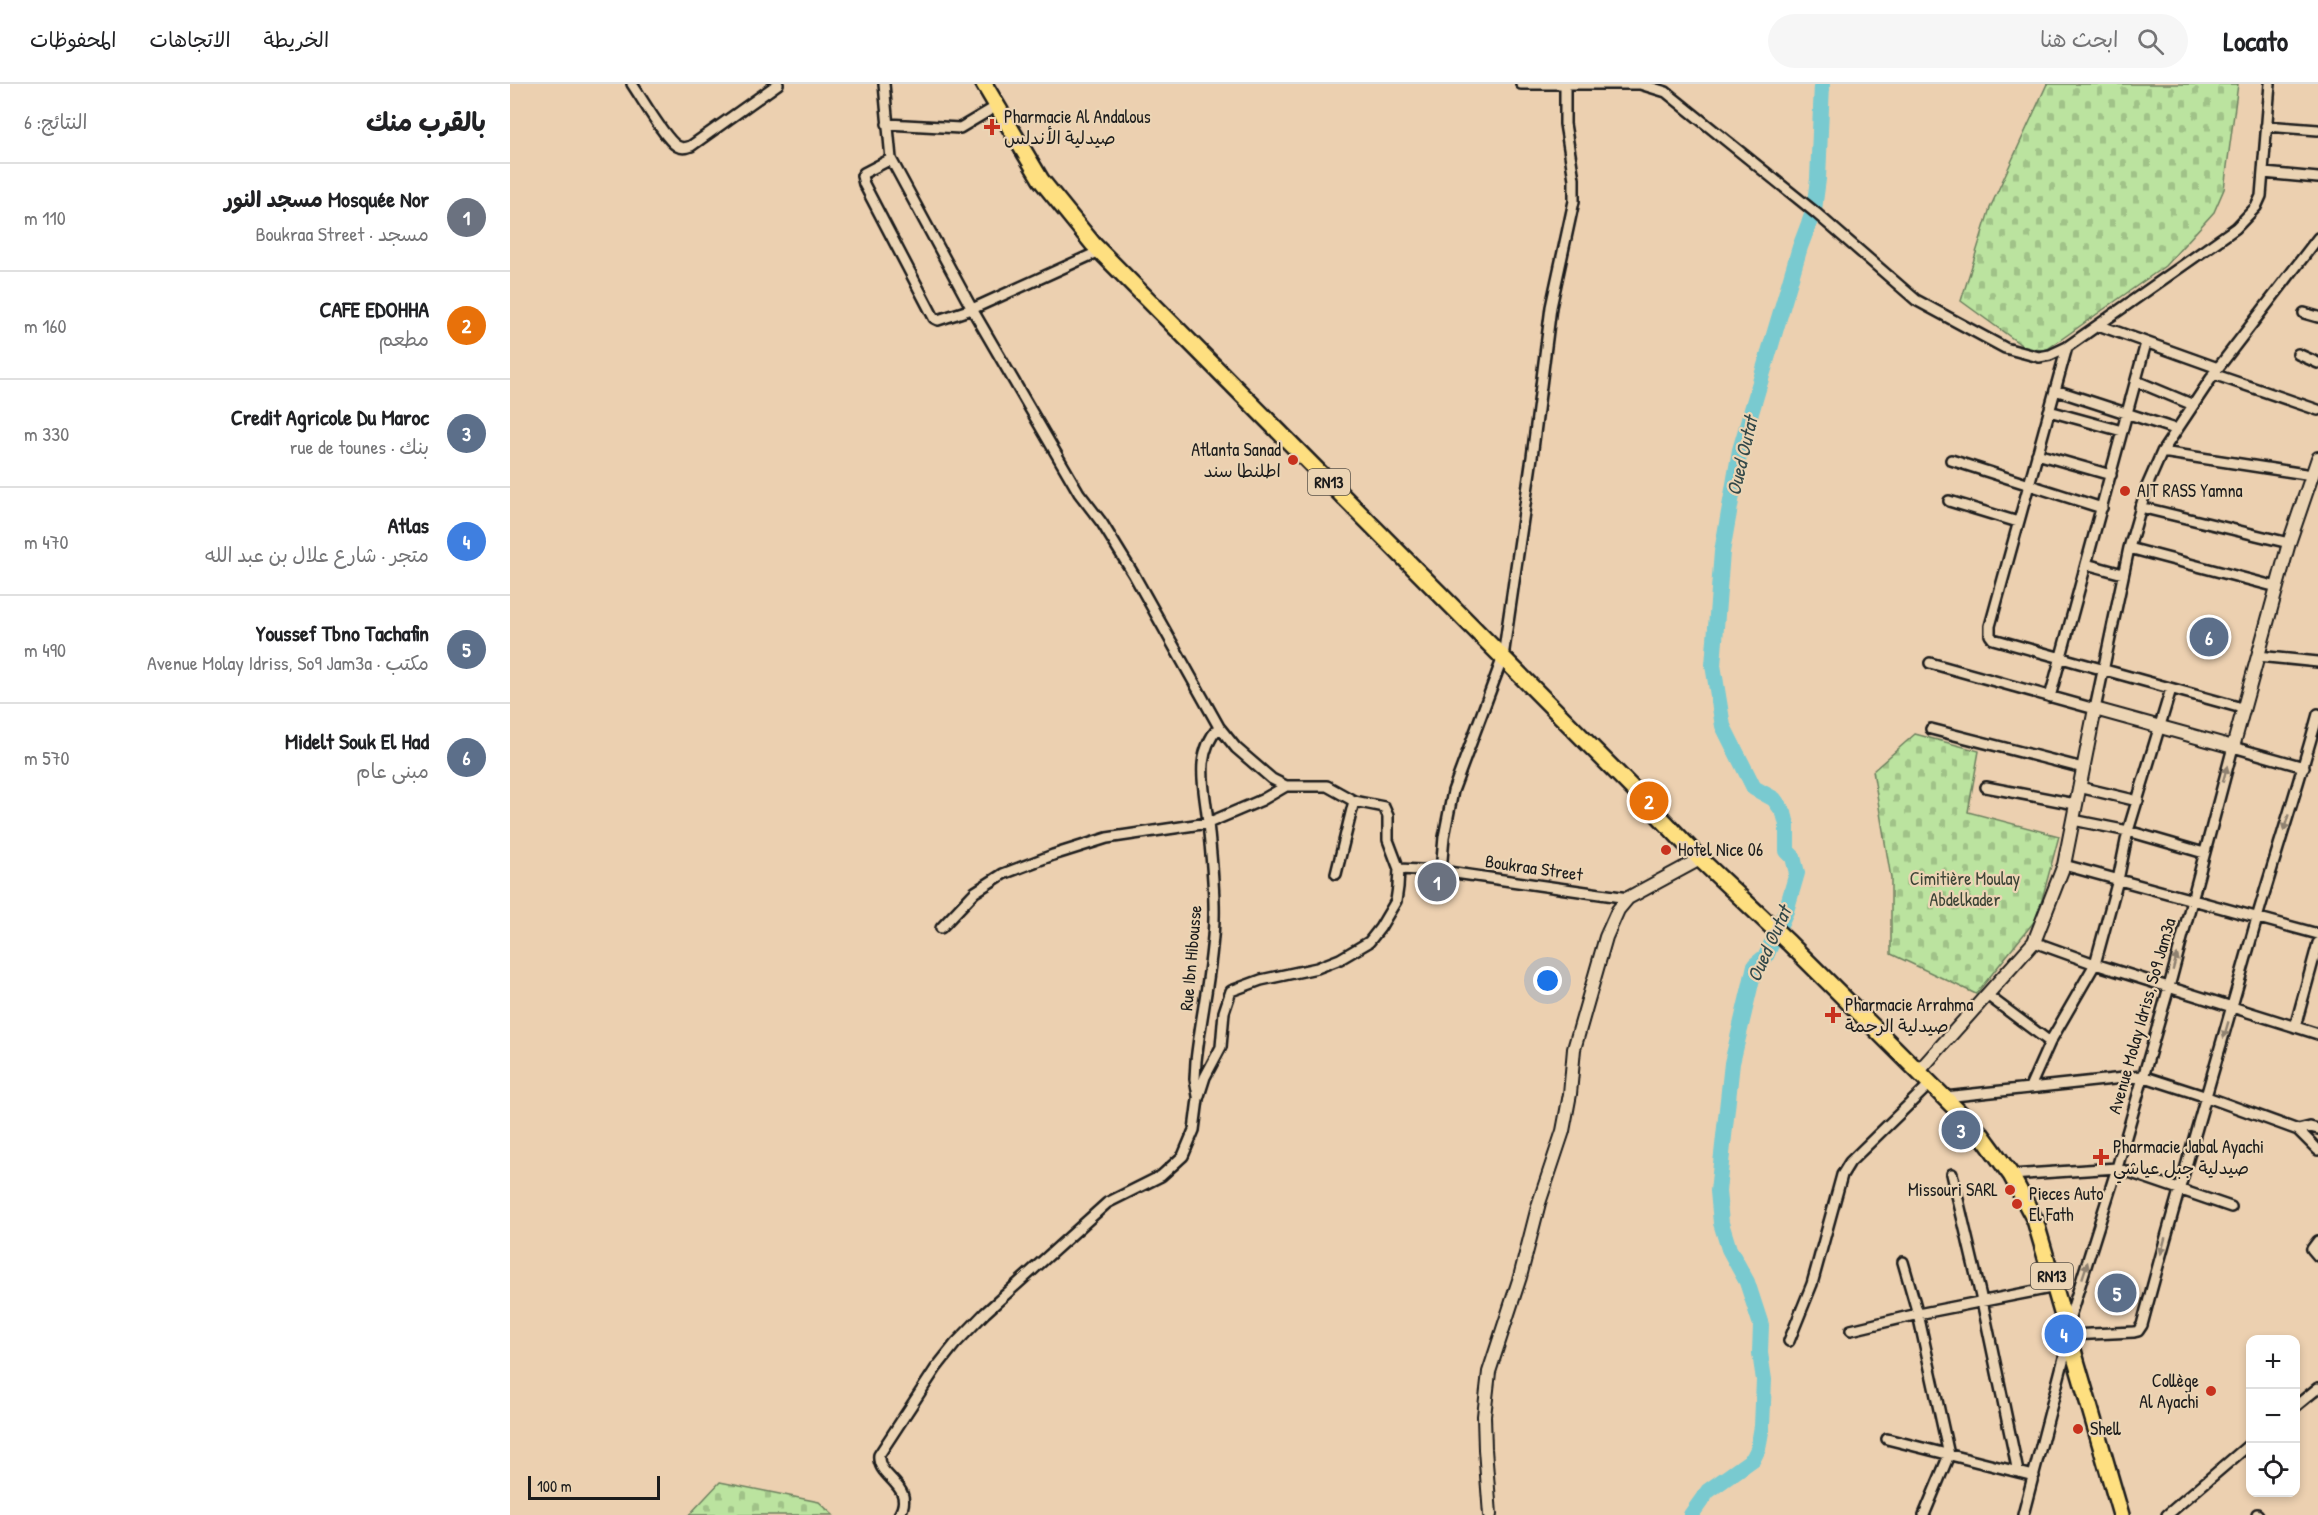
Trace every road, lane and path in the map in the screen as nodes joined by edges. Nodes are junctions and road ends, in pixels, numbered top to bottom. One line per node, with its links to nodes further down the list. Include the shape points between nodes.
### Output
1 (632, 84): 2 (street, via 668,137 683,148)
2 (778, 84)
3 (884, 84): 10 (street)
4 (984, 84): 9 (main road, RN13)
5 (1521, 84): 8 (street)
6 (1640, 84): 8 (street); 23 (street, via 1665,92 1816,213 1916,300 2005,348 2039,357)
7 (2270, 84): 11 (street)
8 (1565, 85): 52 (street, via 1565,124 1574,201 1547,330)
9 (997, 106): 10 (street, via 960,128); 17 (main road, RN13, via 1041,180)
10 (887, 124): 13 (street)
11 (2266, 126): 12 (street); 14 (street)
12 (2318, 130)
13 (891, 159): 18 (street); 18 (street, via 862,179 934,318)
14 (2264, 173): 15 (street); 21 (street, via 2256,207 2236,228)
15 (2318, 177)
16 (2318, 238): 26 (street)
17 (1100, 251): 18 (street); 52 (main road, RN13)
18 (972, 309): 62 (street, via 1079,493 1134,575)
19 (2304, 313): 20 (street)
20 (2318, 317)
21 (2098, 325): 22 (street); 23 (street)
22 (2146, 343): 26 (street); 27 (street)
23 (2067, 347): 28 (street)
24 (2298, 354): 25 (street)
25 (2318, 363)
26 (2215, 371): 29 (street); 30 (street)
27 (2136, 381): 29 (street); 32 (street)
28 (2055, 390): 31 (street); 32 (street)
29 (2192, 404): 33 (street)
30 (2318, 410)
31 (2049, 411): 34 (street); 36 (street)
32 (2127, 414): 33 (street); 34 (street)
33 (2175, 429): 35 (street)
34 (2122, 431): 39 (street)
35 (2162, 452): 40 (street); 43 (street)
36 (2037, 454): 39 (street); 41 (street)
37 (2318, 458): 40 (street)
38 (1951, 460): 41 (street)
39 (2110, 475): 44 (street)
40 (2312, 475): 46 (street)
41 (2029, 485): 44 (street); 45 (street)
42 (1949, 501): 45 (street)
43 (2140, 507): 46 (street); 47 (street)
44 (2102, 508): 48 (street)
45 (2018, 522): 53 (street, via 1989,635)
46 (2289, 543): 50 (street)
47 (2129, 548): 49 (street); 50 (street)
48 (2086, 564): 49 (street); 53 (street)
49 (2123, 574): 56 (street)
50 (2277, 587): 51 (street)
51 (2258, 656): 54 (street); 59 (street)
52 (1503, 657): 78 (main road, RN13); 81 (street, via 1453,791)
53 (2061, 658): 56 (street); 58 (street)
54 (2318, 662)
55 (1930, 663): 58 (street)
56 (2102, 669): 57 (street); 60 (street)
57 (2171, 689): 59 (street); 63 (street)
58 (2050, 697): 60 (street)
59 (2242, 708): 65 (street)
60 (2095, 709): 63 (street); 67 (street)
61 (2318, 714): 66 (street)
62 (1219, 727): 68 (street, via 1254,765); 75 (street, Rue Ibn Hibousse, via 1203,754)
63 (2161, 728): 65 (street); 72 (street)
64 (1931, 729): 67 (street)
65 (2233, 747): 66 (street); 77 (street, Avenue Molay Idriss, So9 Jam3a, one-way to 65)
66 (2304, 767): 86 (street, one-way to 86)
67 (2083, 768): 70 (street)
68 (1286, 786): 71 (street, via 1327,786); 75 (street)
69 (1986, 787): 73 (street)
70 (2079, 787): 72 (street); 73 (street)
71 (1354, 801): 80 (street, via 1381,805 1387,811 1388,840); 82 (street)
72 (2138, 801): 76 (street)
73 (2075, 804): 74 (street)
74 (2073, 820): 76 (street); 79 (street)
75 (1208, 823): 87 (street, via 1107,838 1046,857 987,882); 104 (street, Rue Ibn Hibousse, via 1214,920 1196,1061)
76 (2128, 831): 77 (street); 83 (street)
77 (2204, 853): 85 (street, Avenue Molay Idriss, So9 Jam3a)
78 (1700, 859): 84 (street); 98 (main road, RN13)
79 (2064, 865): 83 (street); 89 (street)
80 (1399, 869): 81 (street, Boukraa Street); 104 (street, via 1396,901 1369,942 1317,968 1266,978 1231,991 1224,1012 1221,1047)
81 (1441, 871): 84 (street, Boukraa Street)
82 (1336, 874)
83 (2118, 880): 85 (street); 91 (street)
84 (1628, 898): 130 (street, via 1610,924 1582,1018 1563,1131 1490,1372 1484,1416)
85 (2192, 900): 86 (street); 92 (street, Avenue Molay Idriss, So9 Jam3a, one-way to 85)
86 (2257, 918): 88 (street); 94 (street)
87 (941, 928)
88 (2318, 934)
89 (2034, 942): 91 (street); 93 (street)
90 (2318, 943): 95 (street)
91 (2095, 964): 92 (street); 97 (street)
92 (2169, 987): 94 (street); 99 (street, Avenue Molay Idriss, So9 Jam3a)
93 (1987, 995): 97 (street); 98 (street)
94 (2234, 1006): 95 (street); 103 (street, one-way to 103)
95 (2295, 1027): 96 (street)
96 (2318, 1034)
97 (2050, 1042): 101 (street)
98 (1918, 1072): 100 (main road, RN13)
99 (2142, 1076): 101 (street); 103 (street); 108 (street, Avenue Molay Idriss, So9 Jam3a)
100 (1930, 1084): 102 (main road, RN13); 121 (street, via 1850,1161 1842,1175 1812,1284)
101 (2030, 1087): 102 (street)
102 (1945, 1097): 110 (main road, RN13, via 1981,1134)
103 (2207, 1097): 106 (street); 111 (street)
104 (1198, 1099): 129 (street, via 1189,1147 1174,1166 1092,1214 985,1313 936,1368 879,1455 881,1465 904,1495)
105 (2318, 1129): 106 (street)
106 (2298, 1130): 107 (street)
107 (2318, 1150)
108 (2117, 1168): 110 (street); 111 (street); 120 (street, Avenue Molay Idriss, So9 Jam3a, one-way to 108)
109 (1952, 1174): 117 (street)
110 (2011, 1175): 116 (main road, RN13, via 2035,1220)
111 (2178, 1189): 112 (street); 120 (street, one-way to 120, via 2142,1325 2138,1330)
112 (2231, 1207)
113 (2318, 1241): 114 (street, via 2312,1249)
114 (2318, 1256)
115 (1903, 1262): 118 (street)
116 (2056, 1287): 117 (street); 120 (main road, RN13)
117 (1982, 1301): 118 (street); 127 (street)
118 (1918, 1314): 119 (street); 126 (street)
119 (1851, 1330)
120 (2068, 1330): 128 (street, Avenue Molay Idriss, So9 Jam3a); 133 (main road, RN13)
121 (1789, 1341)
122 (2318, 1388): 123 (street)
123 (2300, 1402)
124 (1887, 1439): 126 (street)
125 (2246, 1447): 134 (street)
126 (1949, 1455): 127 (street); 131 (street)
127 (2018, 1472): 128 (street)
128 (2034, 1476): 132 (street, Avenue Molay Idriss, So9 Jam3a)
129 (899, 1515)
130 (1490, 1515)
131 (1924, 1515)
132 (2023, 1515)
133 (2121, 1515)
134 (2167, 1515)

